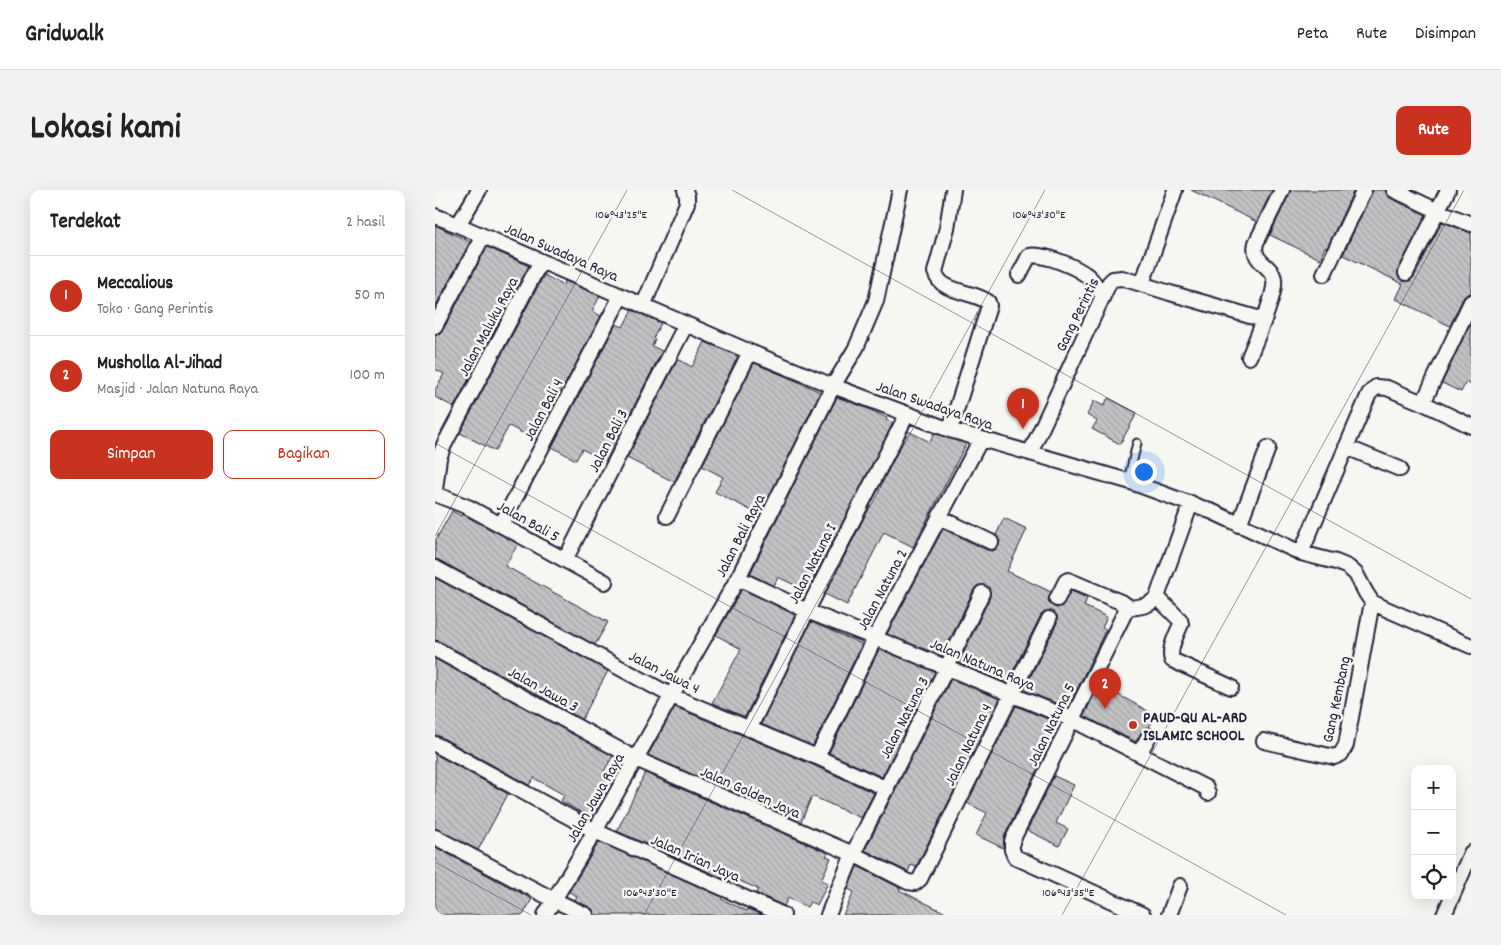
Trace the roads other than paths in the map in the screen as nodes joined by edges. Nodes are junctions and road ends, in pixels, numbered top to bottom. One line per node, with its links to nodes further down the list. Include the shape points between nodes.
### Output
1 (479, 190): 13 (street)
2 (685, 190): 23 (street, via 687,203)
3 (900, 190): 29 (street, Jalan Bali Raya, via 876,301 856,348)
4 (953, 190): 33 (street, via 935,272 937,279 947,287 982,298 989,306)
5 (1175, 190): 19 (street)
6 (1282, 190): 24 (street, via 1254,250 1275,281)
7 (1364, 190): 18 (street)
8 (1394, 190): 10 (street)
9 (1449, 190): 10 (street)
10 (1438, 211): 12 (street); 16 (street)
11 (435, 216): 13 (street, Jalan Swadaya Raya)
12 (1471, 224)
13 (459, 225): 14 (street, Jalan Swadaya Raya)
14 (481, 241): 15 (street, Jalan Swadaya Raya); 25 (street)
15 (541, 261): 20 (street, Jalan Swadaya Raya); 41 (street, Jalan Maluku Raya, via 444,445)
16 (1406, 273)
17 (1019, 274): 21 (street, via 1029,256 1034,255 1081,272 1090,278)
18 (1324, 274)
19 (1142, 284): 21 (street, Gang Perintis, via 1122,278 1113,279); 24 (street, Gang Perintis)
20 (621, 296): 23 (street, Jalan Swadaya Raya); 45 (street, Jalan Bali 4)
21 (1103, 296): 38 (street, Gang Perintis)
22 (1471, 302): 30 (street)
23 (643, 306): 26 (street, Jalan Swadaya Raya)
24 (1264, 320): 28 (street)
25 (435, 326)
26 (683, 330): 27 (street, Jalan Swadaya Raya); 49 (street, Jalan Bali 3)
27 (750, 352): 29 (street, Jalan Swadaya Raya); 43 (street)
28 (1249, 358)
29 (833, 386): 31 (street, Jalan Swadaya Raya); 51 (street, Jalan Bali Raya)
30 (1423, 403): 32 (street); 37 (street, via 1387,388 1375,387 1369,394)
31 (907, 414): 33 (street, Jalan Swadaya Raya); 58 (street, Jalan Natuna I)
32 (1471, 426)
33 (950, 430): 34 (street, Jalan Swadaya Raya)
34 (981, 439): 38 (street, Jalan Swadaya Raya); 44 (street, Jalan Natuna 2)
35 (1137, 443): 40 (lane)
36 (1268, 448): 46 (street)
37 (1347, 448): 39 (street); 48 (street)
38 (1030, 453): 40 (street, Jalan Swadaya Raya)
39 (1400, 469)
40 (1128, 481): 42 (street, Jalan Swadaya Raya)
41 (435, 492): 45 (street, Jalan Bali 5)
42 (1191, 503): 46 (street, Jalan Swadaya Raya); 54 (street)
43 (667, 516)
44 (939, 517): 47 (street); 60 (street, Jalan Natuna 2)
45 (501, 524): 49 (street, Jalan Bali 5)
46 (1239, 525): 48 (street, Jalan Swadaya Raya)
47 (991, 542)
48 (1301, 553): 56 (street, Jalan Swadaya Raya, via 1348,567)
49 (565, 560): 52 (street, Jalan Bali 5)
50 (435, 568): 66 (street, Jalan Jawa 4)
51 (738, 578): 58 (street, Jalan Natuna Raya); 66 (street, Jalan Bali Raya)
52 (605, 582)
53 (982, 593): 63 (street, Jalan Natuna 3)
54 (1157, 598): 57 (street, via 1146,606); 64 (street, via 1181,624 1171,652 1172,660)
55 (1057, 599): 57 (street, via 1066,581 1070,580 1123,603)
56 (1373, 602): 61 (street); 70 (street, Gang Kembang, via 1346,745 1341,754 1334,757)
57 (1127, 608): 67 (street, Jalan Natuna 5)
58 (807, 611): 60 (street, Jalan Natuna Raya); 68 (street, Jalan Natuna I)
59 (1049, 620): 65 (street, Jalan Natuna 4)
60 (875, 638): 63 (street, Jalan Natuna Raya); 73 (street, Jalan Natuna 2)
61 (1471, 646)
62 (435, 649): 74 (street, Jalan Jawa 3)
63 (947, 667): 65 (street, Jalan Natuna Raya); 75 (street, Jalan Natuna 3)
64 (1231, 686)
65 (1012, 694): 67 (street, Jalan Natuna Raya); 81 (street, Jalan Natuna 4, via 920,879)
66 (671, 696): 68 (street, Jalan Jawa 4); 74 (street, Jalan Jawa Raya)
67 (1071, 719): 72 (street, Jalan Natuna Raya); 88 (street, Jalan Natuna 5, via 1012,841 1012,850 1015,857)
68 (749, 729): 73 (street, Jalan Jawa 4)
69 (1149, 736): 72 (street)
70 (1264, 741)
71 (435, 744): 77 (street, Jalan Irian Jaya)
72 (1139, 754): 76 (street, Jalan Natuna Raya)
73 (817, 757): 75 (street, Jalan Jawa 4)
74 (636, 759): 77 (street, Jalan Jawa Raya); 80 (street, Jalan Golden Jaya)
75 (887, 789): 80 (street, Jalan Natuna 3)
76 (1209, 792)
77 (595, 831): 83 (street, Jalan Jawa Raya); 86 (street, Jalan Irian Jaya)
78 (435, 837): 83 (street)
79 (1471, 853): 90 (street)
80 (853, 854): 81 (street, Jalan Golden Jaya); 87 (street, Jalan Natuna 3)
81 (915, 883)
82 (1180, 886): 89 (street)
83 (559, 903): 84 (street, Jalan Jawa Raya); 85 (street)
84 (545, 915)
85 (586, 915)
86 (783, 915)
87 (828, 915)
88 (1143, 915)
89 (1169, 915)
90 (1444, 915)

